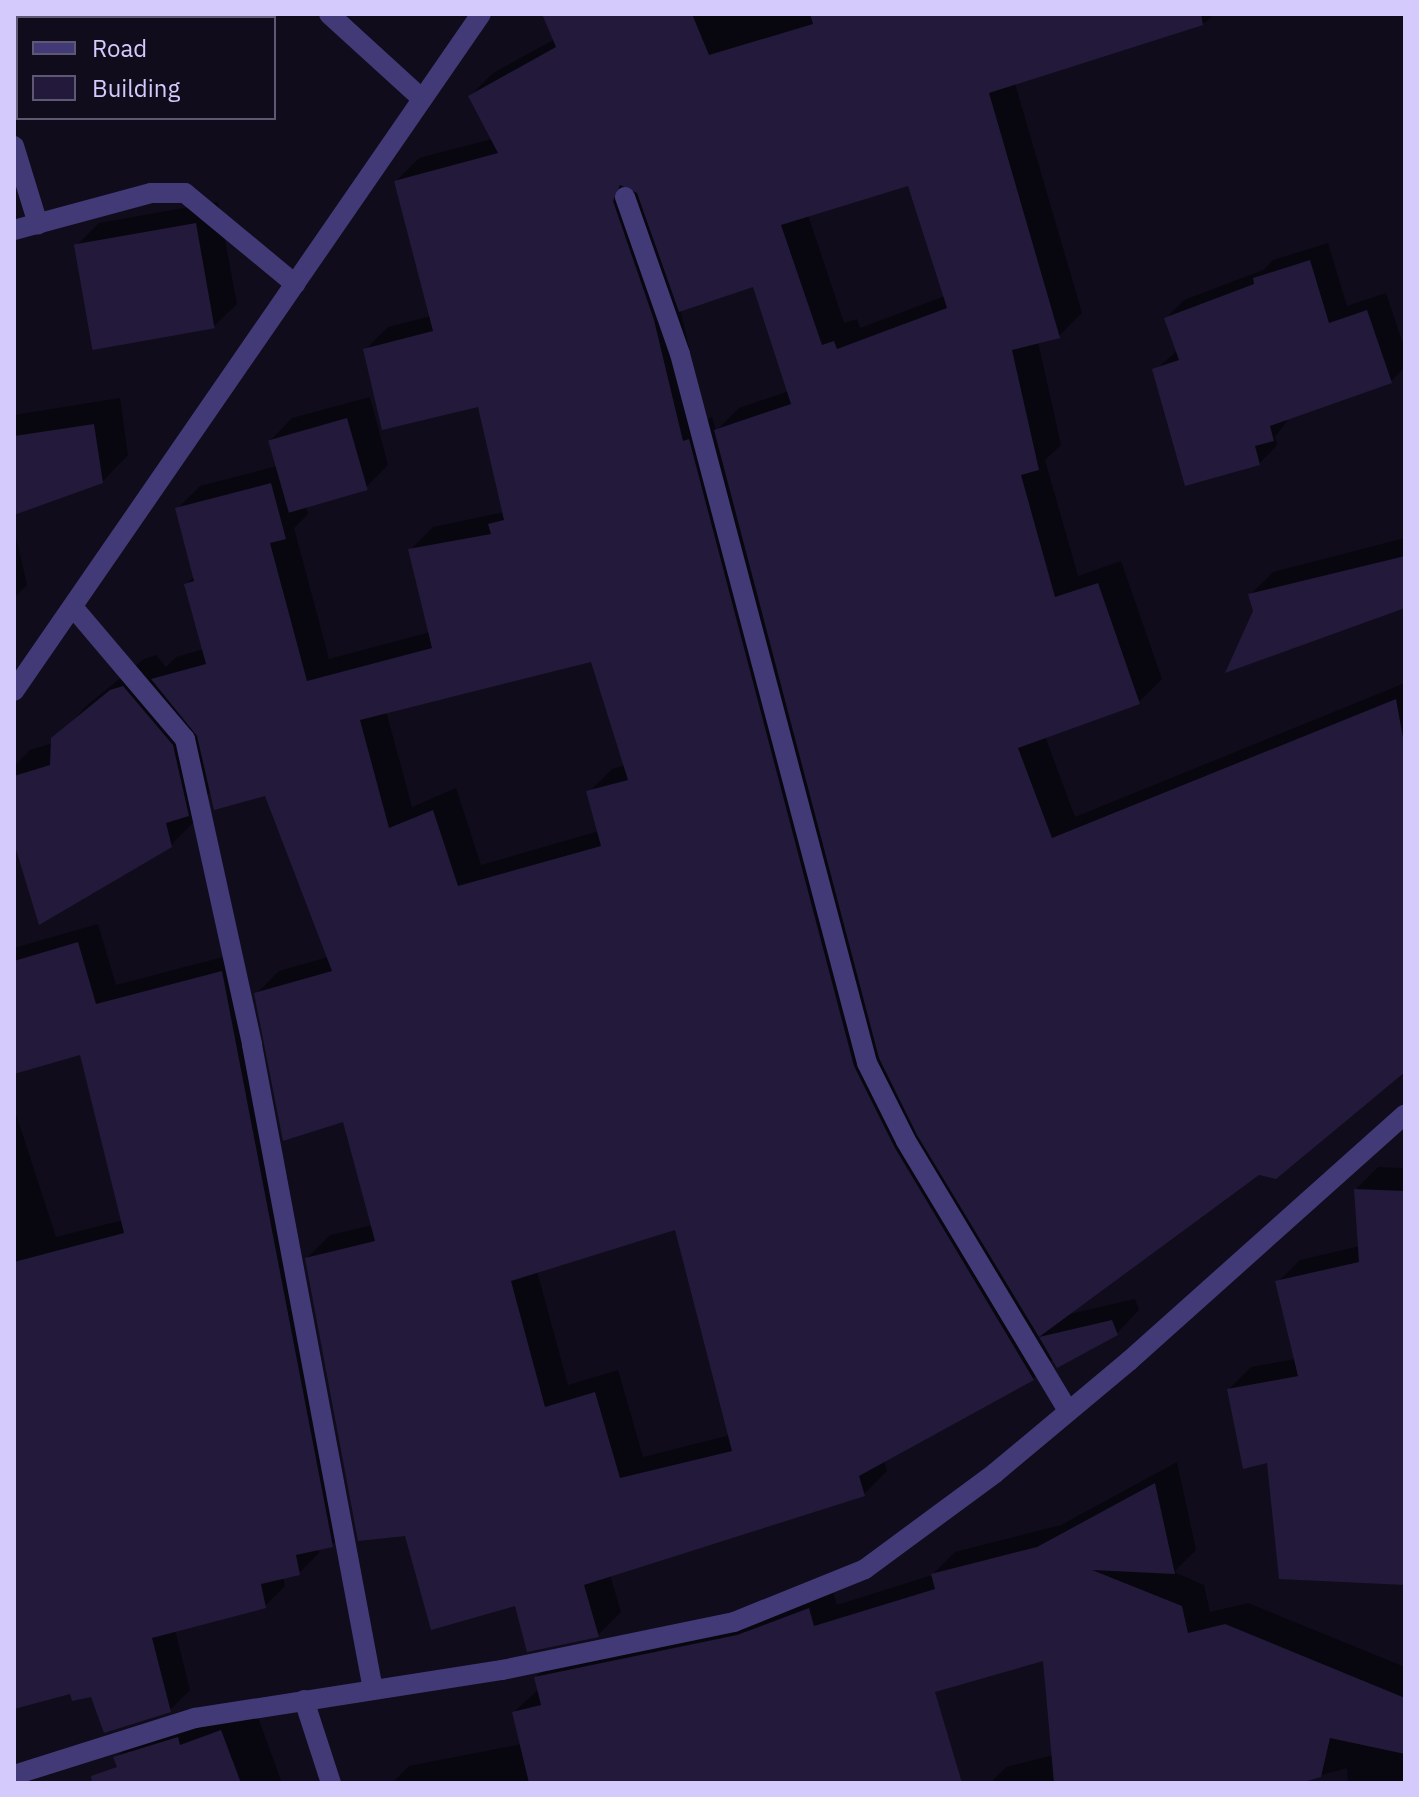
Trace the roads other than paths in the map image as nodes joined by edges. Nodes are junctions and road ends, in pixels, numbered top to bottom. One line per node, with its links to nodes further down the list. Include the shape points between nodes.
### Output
1 (329, 14): 3 (street)
2 (481, 14): 3 (street)
3 (422, 99): 8 (street)
4 (14, 146): 6 (street)
5 (625, 197): 12 (street, via 680,354 867,1063 906,1141)
6 (38, 224): 7 (street); 8 (street, via 151,193 185,193)
7 (14, 230)
8 (289, 278): 9 (street)
9 (73, 607): 10 (street); 13 (street, via 185,739 252,1045)
10 (14, 691)
11 (1405, 1114): 12 (street, via 1129,1361)
12 (1067, 1409): 13 (street, via 995,1473 865,1569 734,1622 502,1670)
13 (373, 1690): 14 (street)
14 (304, 1700): 15 (street, via 195,1718); 16 (street)
15 (14, 1775)
16 (331, 1783)

